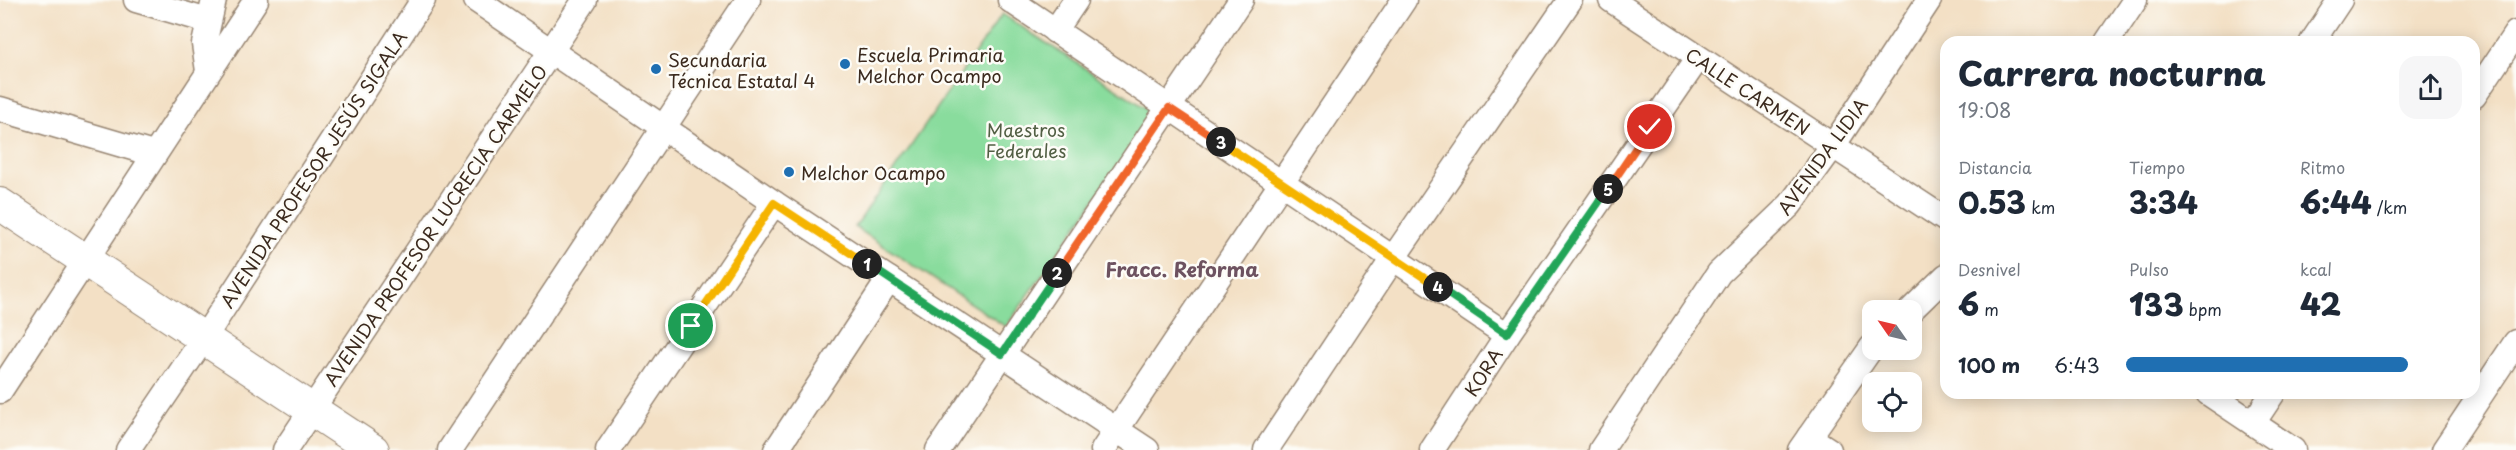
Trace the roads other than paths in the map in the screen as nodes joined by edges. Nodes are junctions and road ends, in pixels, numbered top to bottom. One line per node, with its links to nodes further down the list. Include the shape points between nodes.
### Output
1 (136, 0): 16 (street)
2 (256, 0): 23 (street)
3 (423, 0): 40 (street, AVENIDA PROFESOR JESÚS SIGALA)
4 (476, 0): 21 (street)
5 (585, 0): 21 (street, AVENIDA PROFESOR LUCRECIA CARMELO)
6 (748, 0): 27 (street)
7 (1010, 0): 17 (street)
8 (1076, 0): 17 (street)
9 (1241, 0): 25 (street)
10 (1404, 0): 30 (street)
11 (1570, 0): 34 (street)
12 (1611, 0): 22 (street, CALLE CARMEN)
13 (2135, 0): 19 (street)
14 (2340, 0): 20 (street)
15 (1924, 2): 28 (street, AVENIDA LIDIA)
16 (211, 10): 23 (street, via 204,44)
17 (1055, 31): 25 (street)
18 (2516, 33): 24 (street)
19 (2111, 36)
20 (2316, 36)
21 (551, 51): 27 (street); 49 (street, AVENIDA PROFESOR LUCRECIA CARMELO)
22 (1698, 58): 28 (street, CALLE CARMEN); 39 (street, KORA)
23 (208, 71): 29 (street)
24 (2480, 87)
25 (1169, 108): 30 (street); 42 (street)
26 (1, 111): 29 (street)
27 (663, 128): 31 (street); 56 (street)
28 (1833, 146): 33 (street, CALLE CARMEN); 64 (street, AVENIDA LIDIA, via 1790,205 1719,273)
29 (153, 154): 35 (street)
30 (1282, 181): 34 (street); 51 (street)
31 (774, 203): 36 (street); 57 (street)
32 (0, 204): 35 (main road)
33 (1940, 216)
34 (1394, 257): 39 (street); 62 (street)
35 (86, 260): 40 (main road); 44 (street)
36 (889, 279): 42 (street); 58 (street)
37 (1940, 282): 38 (street)
38 (1921, 300)
39 (1507, 334): 63 (street, KORA)
40 (204, 338): 49 (main road); 53 (street, AVENIDA PROFESOR JESÚS SIGALA)
41 (2516, 342): 45 (street)
42 (1002, 354): 51 (street); 59 (street)
43 (1863, 360): 52 (street)
44 (0, 390)
45 (2480, 396)
46 (2217, 399): 50 (street)
47 (2269, 399): 50 (street)
48 (2478, 399): 67 (street)
49 (312, 409): 54 (street, AVENIDA PROFESOR LUCRECIA CARMELO); 55 (main road)
50 (2253, 423): 66 (street)
51 (1116, 430): 60 (street); 61 (street)
52 (1804, 443): 65 (street)
53 (128, 450)
54 (285, 450)
55 (373, 450)
56 (450, 450)
57 (608, 450)
58 (776, 450)
59 (938, 450)
60 (1103, 450)
61 (1147, 450)
62 (1266, 450)
63 (1432, 450)
64 (1601, 450)
65 (1829, 450)
66 (2293, 450)
67 (2444, 450)

